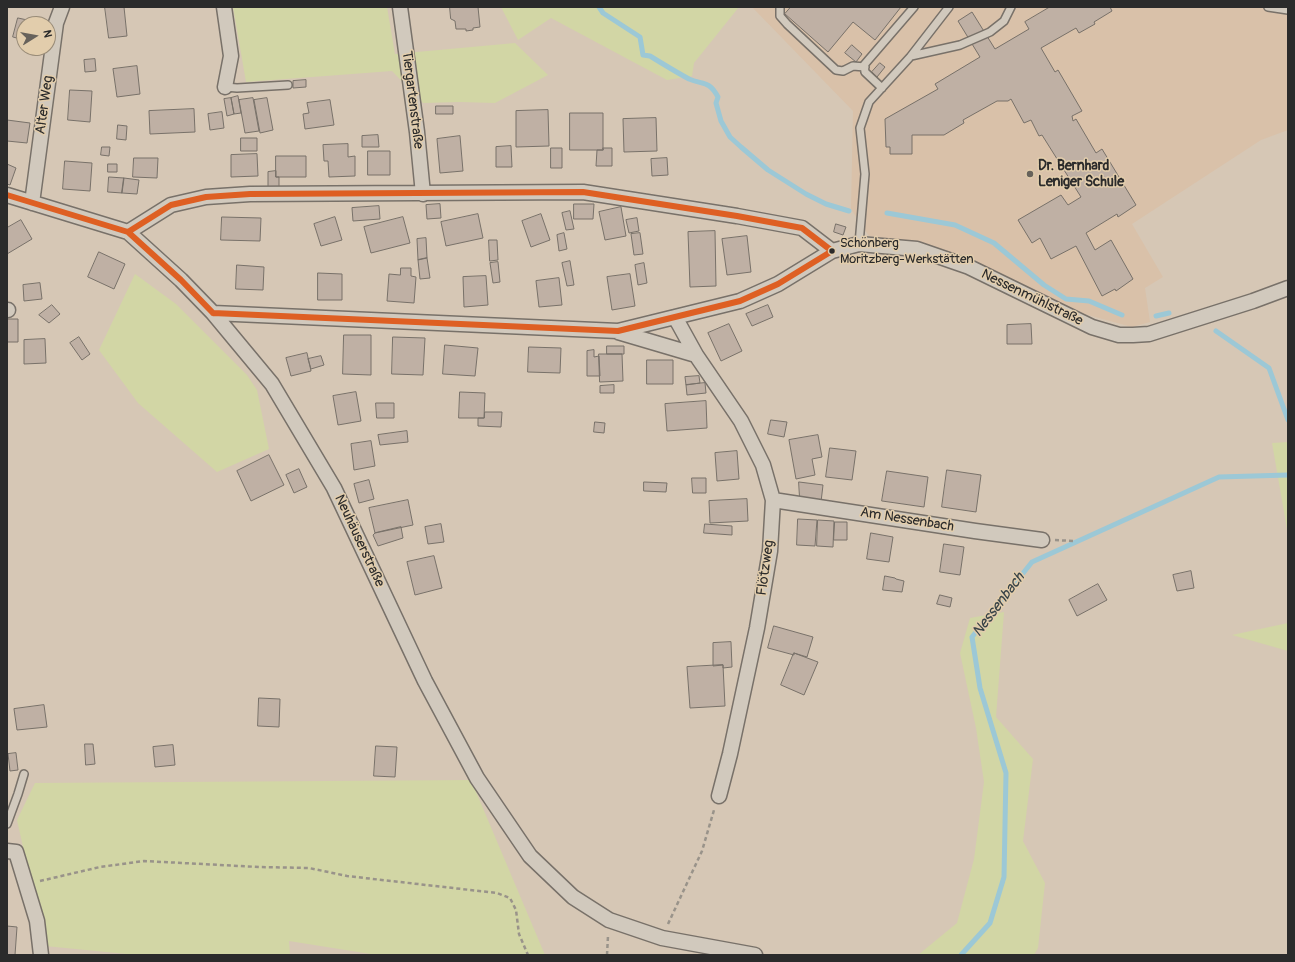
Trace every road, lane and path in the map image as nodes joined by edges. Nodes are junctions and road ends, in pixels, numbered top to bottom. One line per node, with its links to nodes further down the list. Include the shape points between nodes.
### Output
1 (62, 7): 17 (street, Alter Weg, via 56,23)
2 (224, 7): 13 (street, via 231,56)
3 (400, 7): 15 (street, Tiergartenstraße)
4 (780, 7): 11 (lane, via 780,16 787,24 836,70 843,71 853,66)
5 (914, 7): 11 (lane, via 864,65)
6 (949, 7): 10 (lane)
7 (1012, 7): 10 (lane, via 1004,20 990,32 960,45)
8 (1268, 7): 9 (lane)
9 (1288, 10)
10 (910, 56): 14 (lane)
11 (865, 67): 14 (lane, via 865,72)
12 (288, 85): 13 (lane)
13 (225, 87)
14 (882, 88): 19 (lane, via 869,102 860,128 865,174)
15 (423, 194): 18 (street, via 250,194 206,197 171,205); 20 (street, via 583,192 616,196 802,228)
16 (7, 195): 17 (street, Neuhäuserstraße)
17 (32, 203): 18 (street, Neuhäuserstraße)
18 (128, 232): 22 (street, Neuhäuserstraße)
19 (859, 244): 20 (street, Nessenmühlstraße); 21 (street, Nessenmühlstraße, via 917,249 954,261 1092,327 1120,335 1149,334)
20 (832, 251): 23 (street, Nessenmühlstraße, via 778,284 740,301)
21 (1288, 288)
22 (214, 313): 24 (street, Nessenmühlstraße); 33 (street, Neuhäuserstraße, via 272,384 334,488 425,681 477,778 530,856 573,897 609,920)
23 (675, 317): 24 (street, Nessenmühlstraße); 25 (street, Flötzweg)
24 (618, 332): 25 (street)
25 (696, 355): 26 (street, Flötzweg, via 741,421 763,465)
26 (773, 500): 27 (street, Am Nessenbach); 29 (street, Flötzweg, via 770,551 757,628)
27 (1042, 540)
28 (24, 774): 30 (lane)
29 (719, 796): 33 (path, via 702,851)
30 (7, 824)
31 (12, 852): 32 (street)
32 (26, 885): 34 (street, via 37,921); 35 (path, via 100,867 144,861 309,868 346,876 490,892 510,898 516,910 519,934)
33 (662, 938): 36 (street, Neuhäuserstraße)
34 (41, 955)
35 (528, 955)
36 (755, 955)

